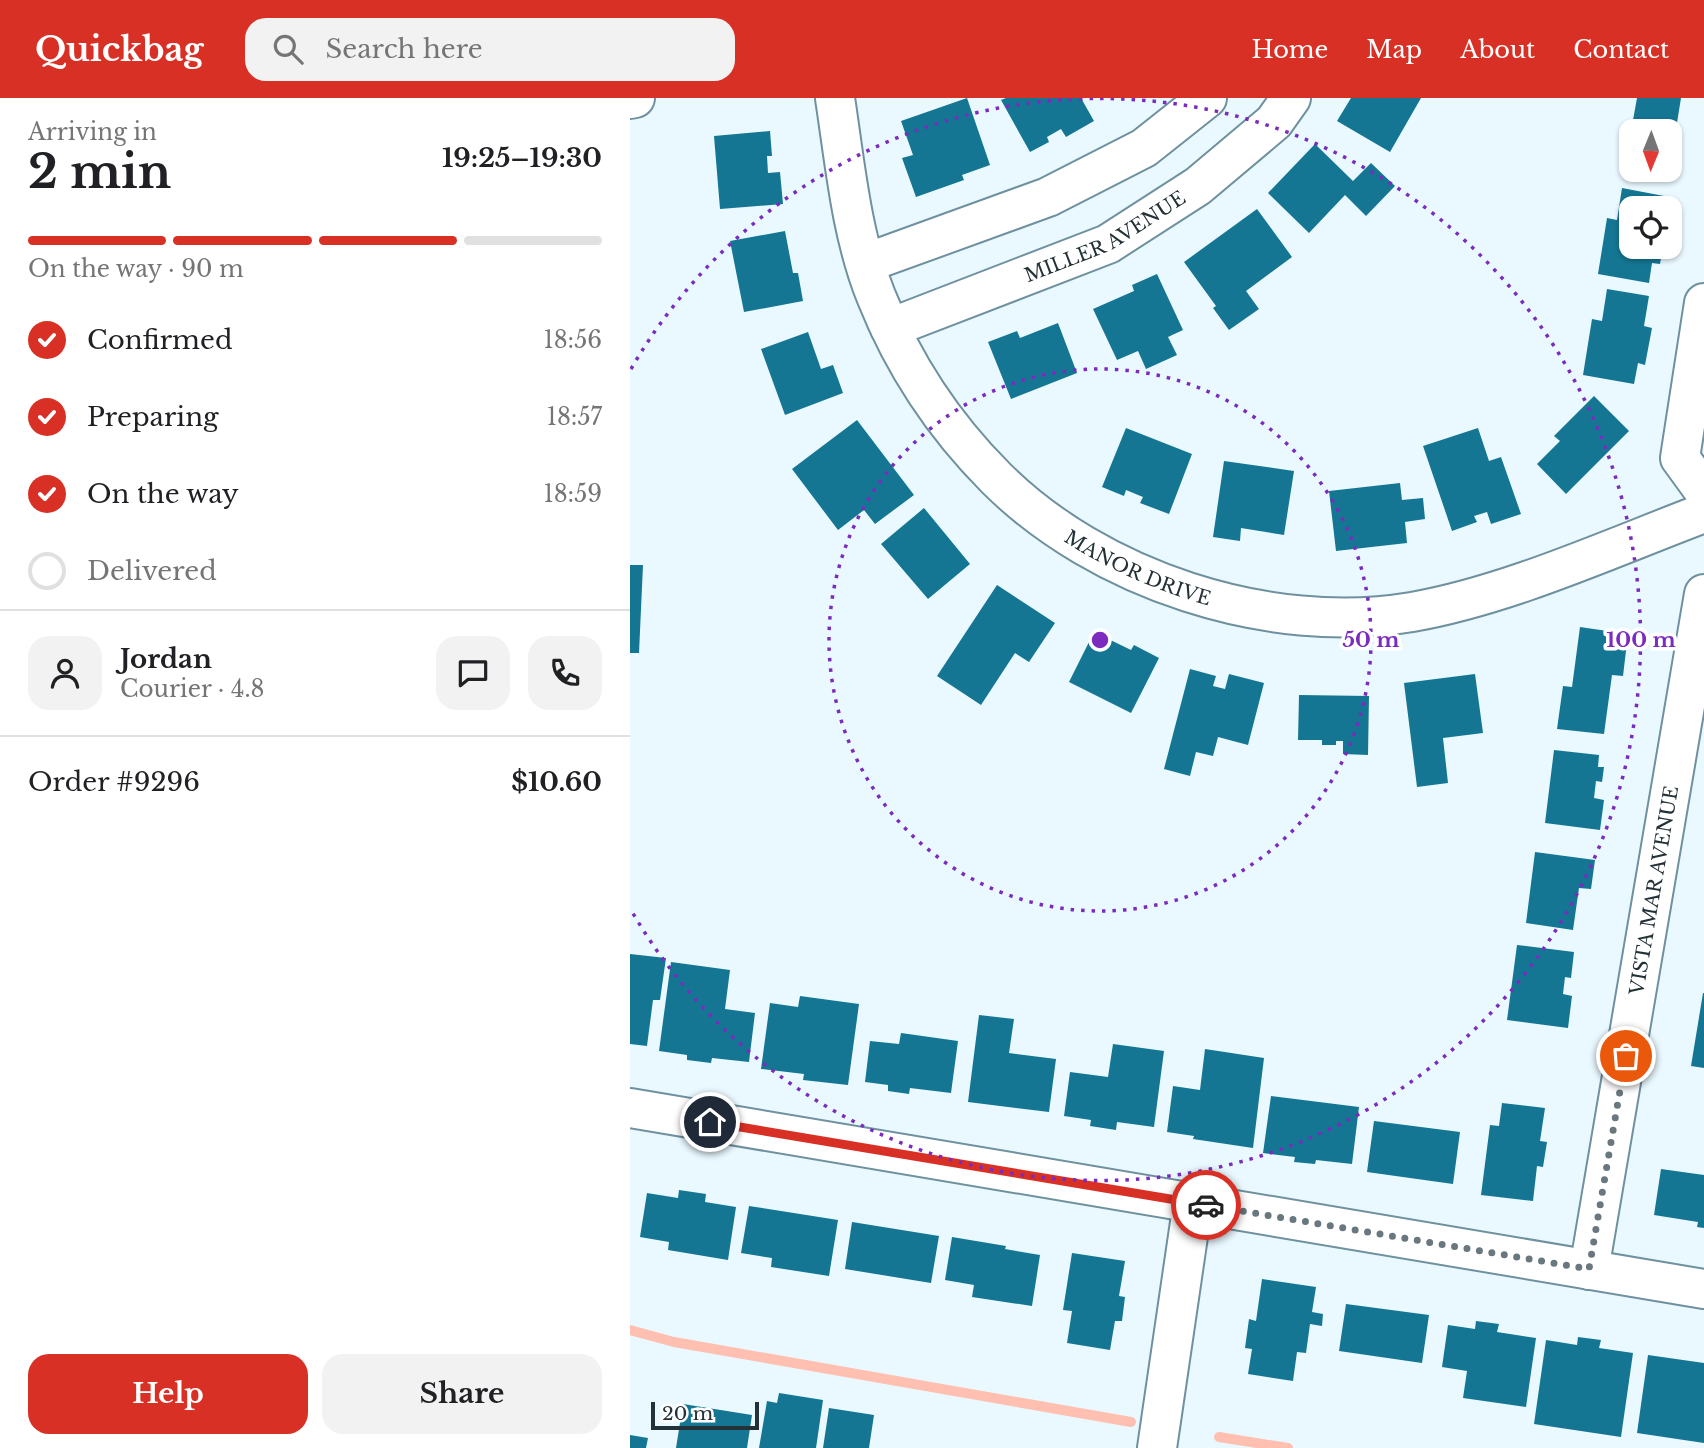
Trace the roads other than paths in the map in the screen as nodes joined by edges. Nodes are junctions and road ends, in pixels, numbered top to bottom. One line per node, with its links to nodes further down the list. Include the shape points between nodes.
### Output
1 (835, 98): 4 (street, MANOR DRIVE, via 853,213)
2 (1207, 98): 4 (street, via 1144,148 1048,197)
3 (1291, 98): 6 (street, MILLER AVENUE, via 1274,122 1198,186 1108,244)
4 (866, 263): 6 (street, MANOR DRIVE)
5 (1704, 303): 7 (street, via 1679,458)
6 (890, 328): 8 (street, MANOR DRIVE, via 924,390 961,440 998,480 1041,516 1139,573 1244,608 1300,616 1409,612 1514,585)
7 (1704, 491)
8 (1704, 513)
9 (1704, 594): 12 (street, VISTA MAR AVENUE)
10 (630, 1108): 11 (street)
11 (1193, 1202): 12 (street); 14 (street)
12 (1589, 1269): 13 (street)
13 (1704, 1289)
14 (1157, 1448)

